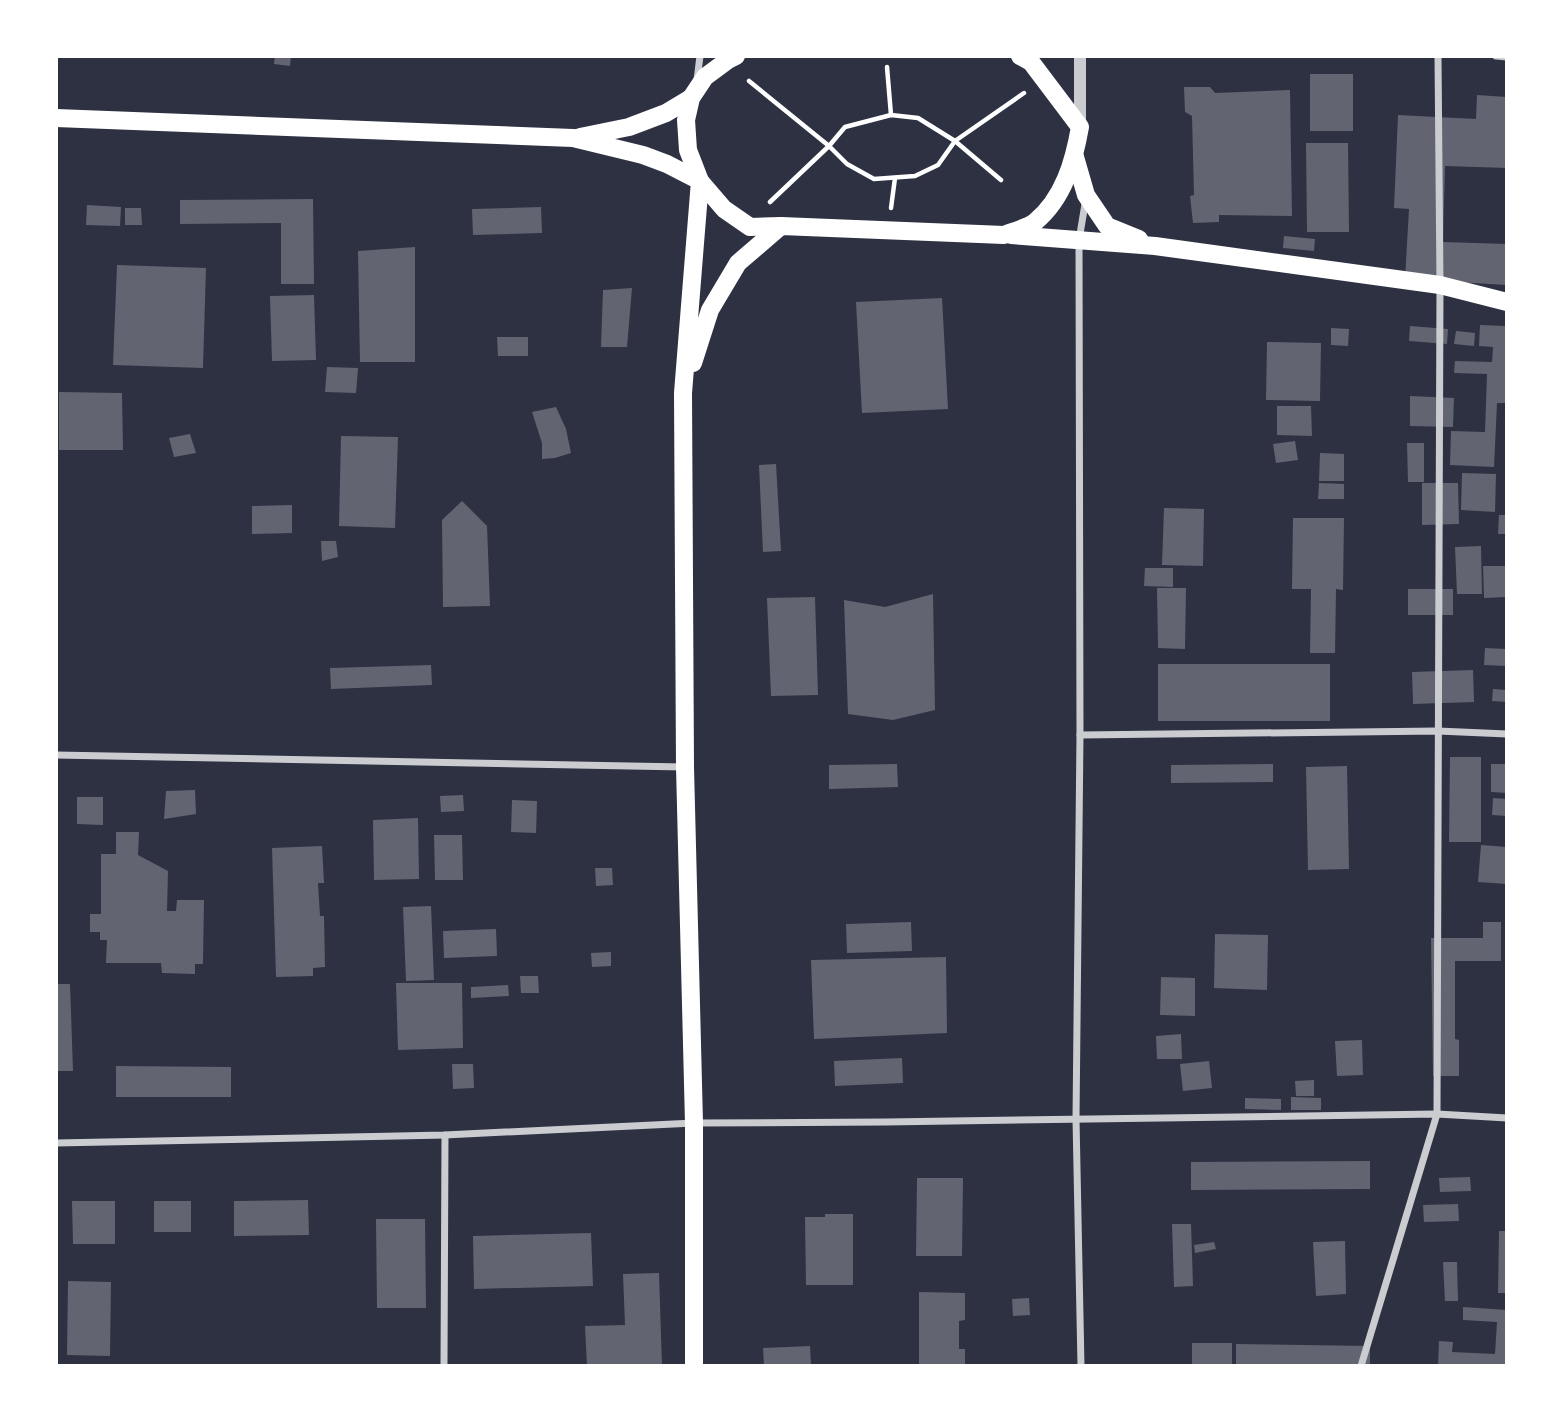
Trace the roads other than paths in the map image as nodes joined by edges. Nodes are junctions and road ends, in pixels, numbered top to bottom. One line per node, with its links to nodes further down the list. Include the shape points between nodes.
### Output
1 (700, 56): 8 (street)
2 (736, 56): 8 (main road, via 705,77)
3 (1020, 56): 10 (main road, via 1031,62)
4 (1080, 56): 10 (street)
5 (1438, 56): 19 (street)
6 (1496, 56): 7 (street)
7 (1507, 57)
8 (693, 94): 11 (main road, via 666,113 629,127); 13 (main road, via 686,120 688,150)
9 (56, 118): 11 (main road)
10 (1080, 127): 12 (main road)
11 (573, 138): 13 (main road, via 643,155)
12 (1075, 157): 14 (main road); 16 (main road, via 1057,199 1034,223)
13 (700, 181): 15 (main road, via 724,209 750,227); 21 (main road)
14 (1086, 195): 17 (street); 18 (main road, via 1107,226)
15 (781, 226): 16 (main road); 21 (main road, via 738,262 710,310)
16 (1004, 235): 17 (main road)
17 (1079, 240): 18 (main road); 23 (street)
18 (1155, 246): 19 (main road)
19 (1440, 285): 20 (main road); 22 (street)
20 (1507, 302)
21 (683, 393): 26 (main road)
22 (1438, 731): 23 (street); 24 (street); 27 (street)
23 (1080, 734): 29 (street)
24 (1507, 734)
25 (56, 755): 26 (street)
26 (685, 767): 30 (main road)
27 (1437, 1114): 28 (street); 29 (street); 36 (street)
28 (1507, 1118)
29 (1076, 1119): 30 (street); 35 (street)
30 (694, 1123): 31 (street); 34 (main road)
31 (444, 1135): 32 (street); 33 (street)
32 (56, 1143)
33 (444, 1366)
34 (694, 1366)
35 (1081, 1366)
36 (1361, 1366)

